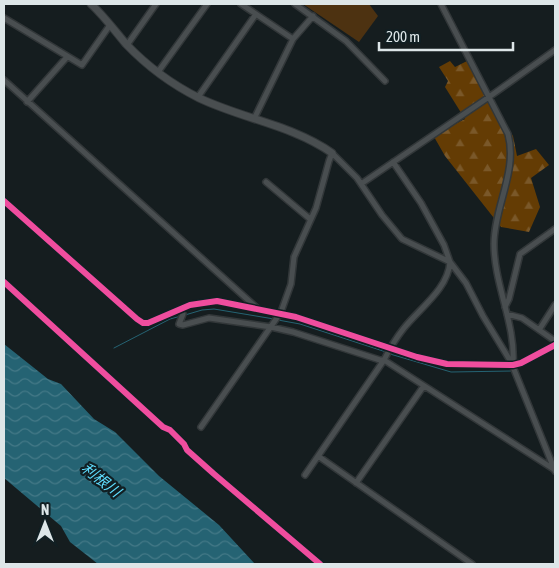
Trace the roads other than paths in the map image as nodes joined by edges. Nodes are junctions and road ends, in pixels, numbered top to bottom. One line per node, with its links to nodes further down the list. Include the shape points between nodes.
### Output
1 (156, 4): 12 (street)
2 (206, 4): 15 (street)
3 (242, 4): 7 (street)
4 (295, 4): 8 (street)
5 (441, 4): 19 (street)
6 (94, 5): 10 (street)
7 (256, 14): 11 (street); 18 (street)
8 (313, 16): 11 (street); 17 (street, via 346,41)
9 (4, 18): 14 (street)
10 (110, 25): 12 (street); 14 (street, via 82,65)
11 (293, 39): 21 (street)
12 (128, 45): 15 (street)
13 (555, 50): 19 (street)
14 (67, 57): 20 (street)
15 (158, 72): 18 (street)
16 (4, 80): 20 (street)
17 (385, 81)
18 (198, 97): 21 (street)
19 (489, 97): 23 (street); 31 (street, via 511,143 511,160 495,226 494,244)
20 (26, 102): 33 (street)
21 (254, 119): 22 (street, via 304,136)
22 (332, 154): 25 (street); 27 (street)
23 (393, 162): 25 (street); 29 (street, via 421,203)
24 (266, 182): 27 (street)
25 (361, 184): 29 (street, via 402,239)
26 (4, 201): 32 (street, via 138,321 148,323)
27 (310, 219): 34 (street, via 294,257 291,284)
28 (555, 228): 31 (street, via 520,254)
29 (450, 262): 39 (street, via 431,300 404,328); 40 (street)
30 (555, 306): 37 (street)
31 (505, 307): 35 (street)
32 (181, 308): 33 (street, via 209,301); 36 (street, via 179,324 183,325 209,318)
33 (258, 310): 34 (street)
34 (279, 314): 36 (street); 39 (street, via 304,319)
35 (506, 314): 37 (street, via 522,318); 40 (street)
36 (271, 327): 39 (street, via 380,360); 42 (street)
37 (538, 330): 38 (street)
38 (555, 343): 40 (street)
39 (387, 353): 40 (street, via 447,364); 41 (street); 43 (street)
40 (513, 365): 44 (street)
41 (423, 386): 45 (street); 47 (street)
42 (201, 427)
43 (318, 456): 46 (street); 47 (street)
44 (554, 460): 45 (street)
45 (555, 471)
46 (305, 475)
47 (356, 483): 48 (street)
48 (472, 564)

